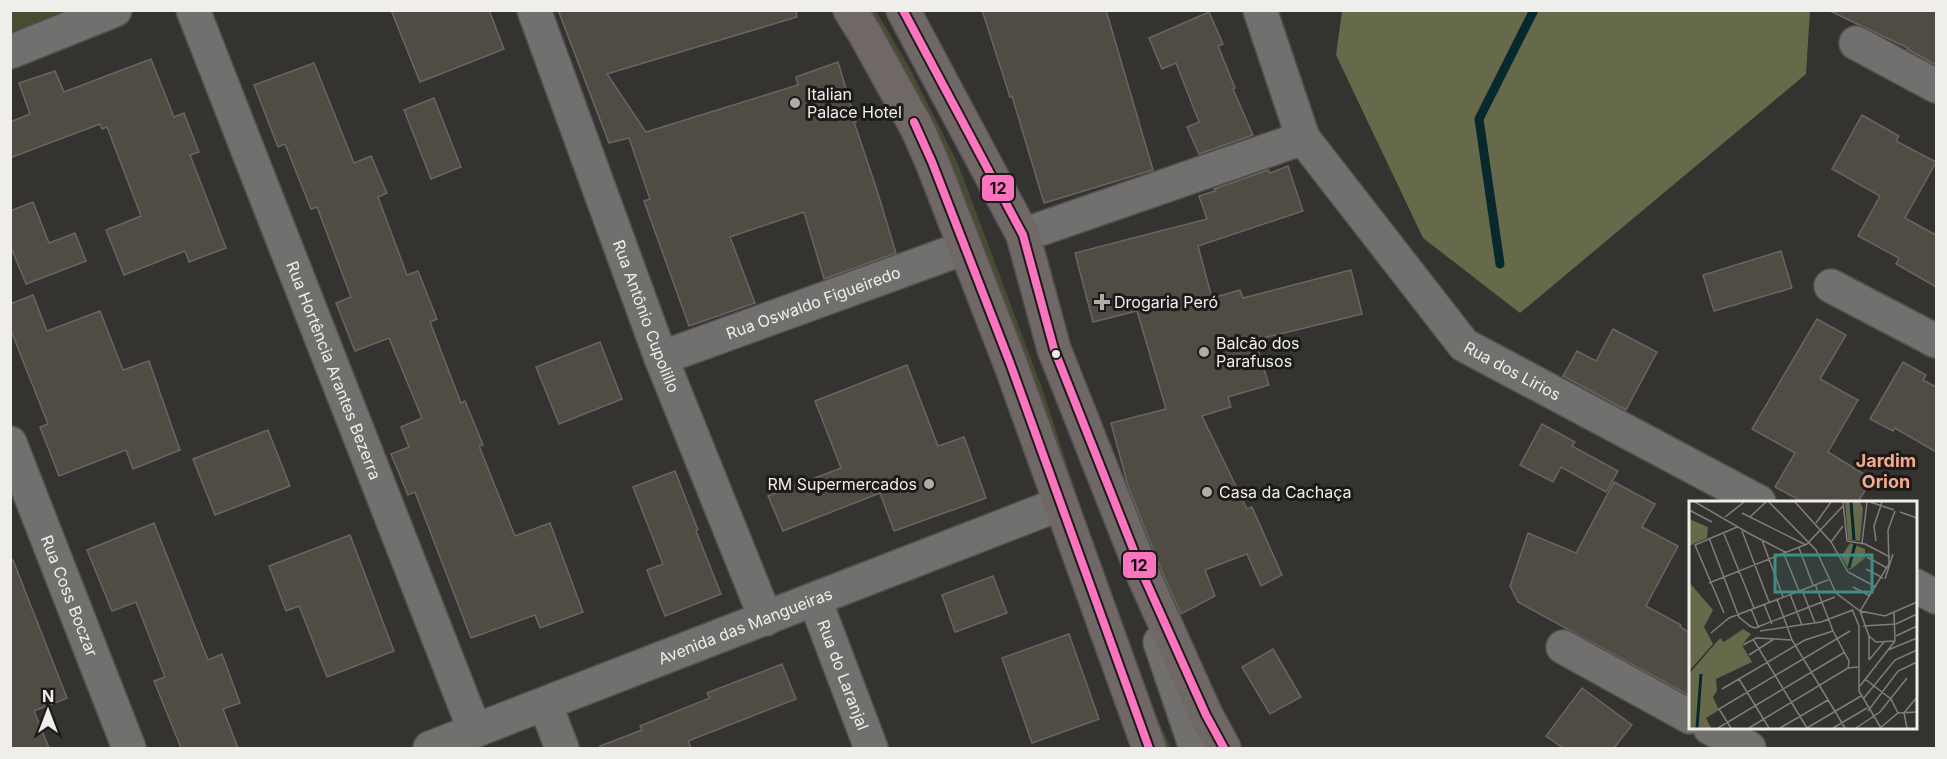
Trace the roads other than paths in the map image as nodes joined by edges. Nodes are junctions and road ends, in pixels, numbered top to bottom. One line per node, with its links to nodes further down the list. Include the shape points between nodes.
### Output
1 (115, 10): 8 (street)
2 (193, 10): 28 (street, Rua Hortência Arantes Bezerra)
3 (534, 10): 15 (street, Rua Antônio Cupolillo)
4 (850, 10): 12 (main road, via 917,128)
5 (903, 10): 11 (main road)
6 (1260, 10): 10 (street, Rua dos Lirios)
7 (1856, 43): 9 (street)
8 (10, 52)
9 (1936, 86)
10 (1303, 138): 11 (street); 17 (street, Rua dos Lirios, via 1464,345)
11 (1023, 235): 19 (main road, via 1054,349)
12 (964, 248): 15 (street, Rua Oswaldo Figueiredo); 18 (main road)
13 (1830, 286): 14 (street)
14 (1936, 341)
15 (661, 358): 23 (street, Rua Antônio Cupolillo)
16 (10, 443): 29 (street, Rua Coss Boczar)
17 (1757, 501)
18 (1060, 504): 22 (street, Avenida das Mangueiras); 33 (main road)
19 (1145, 579): 34 (street, via 1161,645); 35 (main road)
20 (1917, 587): 21 (street)
21 (1936, 597)
22 (815, 600): 23 (street, Avenida das Mangueiras); 32 (street, Rua do Laranjal)
23 (765, 619): 25 (street, Avenida das Mangueiras)
24 (1563, 647): 26 (street)
25 (545, 704): 28 (street, Avenida das Mangueiras); 31 (street)
26 (1689, 716)
27 (1712, 729): 36 (street)
28 (475, 731): 30 (street, Avenida das Mangueiras)
29 (129, 748)
30 (430, 748)
31 (562, 748)
32 (871, 748)
33 (1149, 748)
34 (1196, 748)
35 (1224, 748)
36 (1749, 748)

